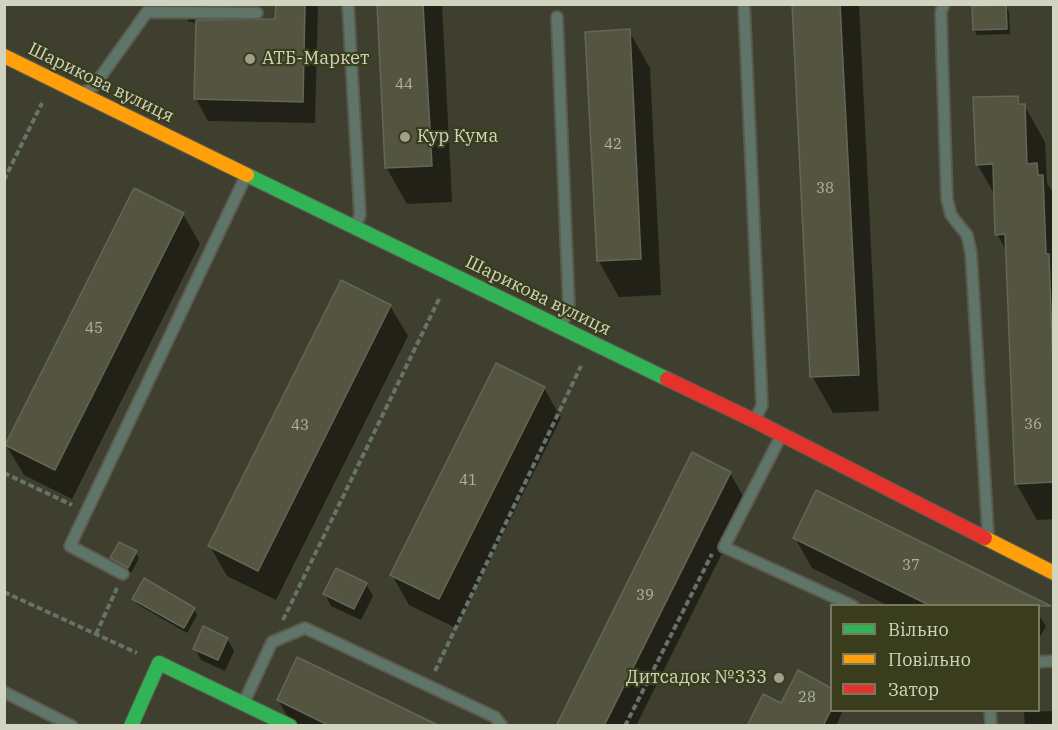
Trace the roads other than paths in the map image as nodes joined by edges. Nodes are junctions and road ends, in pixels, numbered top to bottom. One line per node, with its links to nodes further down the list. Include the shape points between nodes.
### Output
1 (348, 4): 9 (lane, via 360,215)
2 (744, 4): 11 (lane, via 762,405)
3 (944, 4): 13 (lane, via 941,12 947,199 951,215 968,235 971,253)
4 (257, 13): 7 (lane, via 147,12 94,86)
5 (557, 17): 10 (lane, via 569,310)
6 (4, 56): 7 (street, Шарикова вулиця)
7 (83, 94): 8 (street, Шарикова вулиця)
8 (247, 175): 9 (street, Шарикова вулиця); 15 (lane, via 70,546)
9 (355, 228): 10 (street, Шарикова вулиця)
10 (560, 327): 11 (street, Шарикова вулиця)
11 (755, 422): 12 (street, Шарикова вулиця)
12 (782, 435): 13 (street, Шарикова вулиця); 16 (lane, via 724,547)
13 (988, 541): 14 (street, Шарикова вулиця)
14 (1053, 573)
15 (123, 574)
16 (849, 604)
17 (4, 692): 19 (lane)
18 (244, 703): 20 (street, via 159,663); 21 (street); 22 (lane, via 272,642 305,628 495,717)
19 (72, 726)
20 (131, 726)
21 (290, 726)
22 (502, 726)

